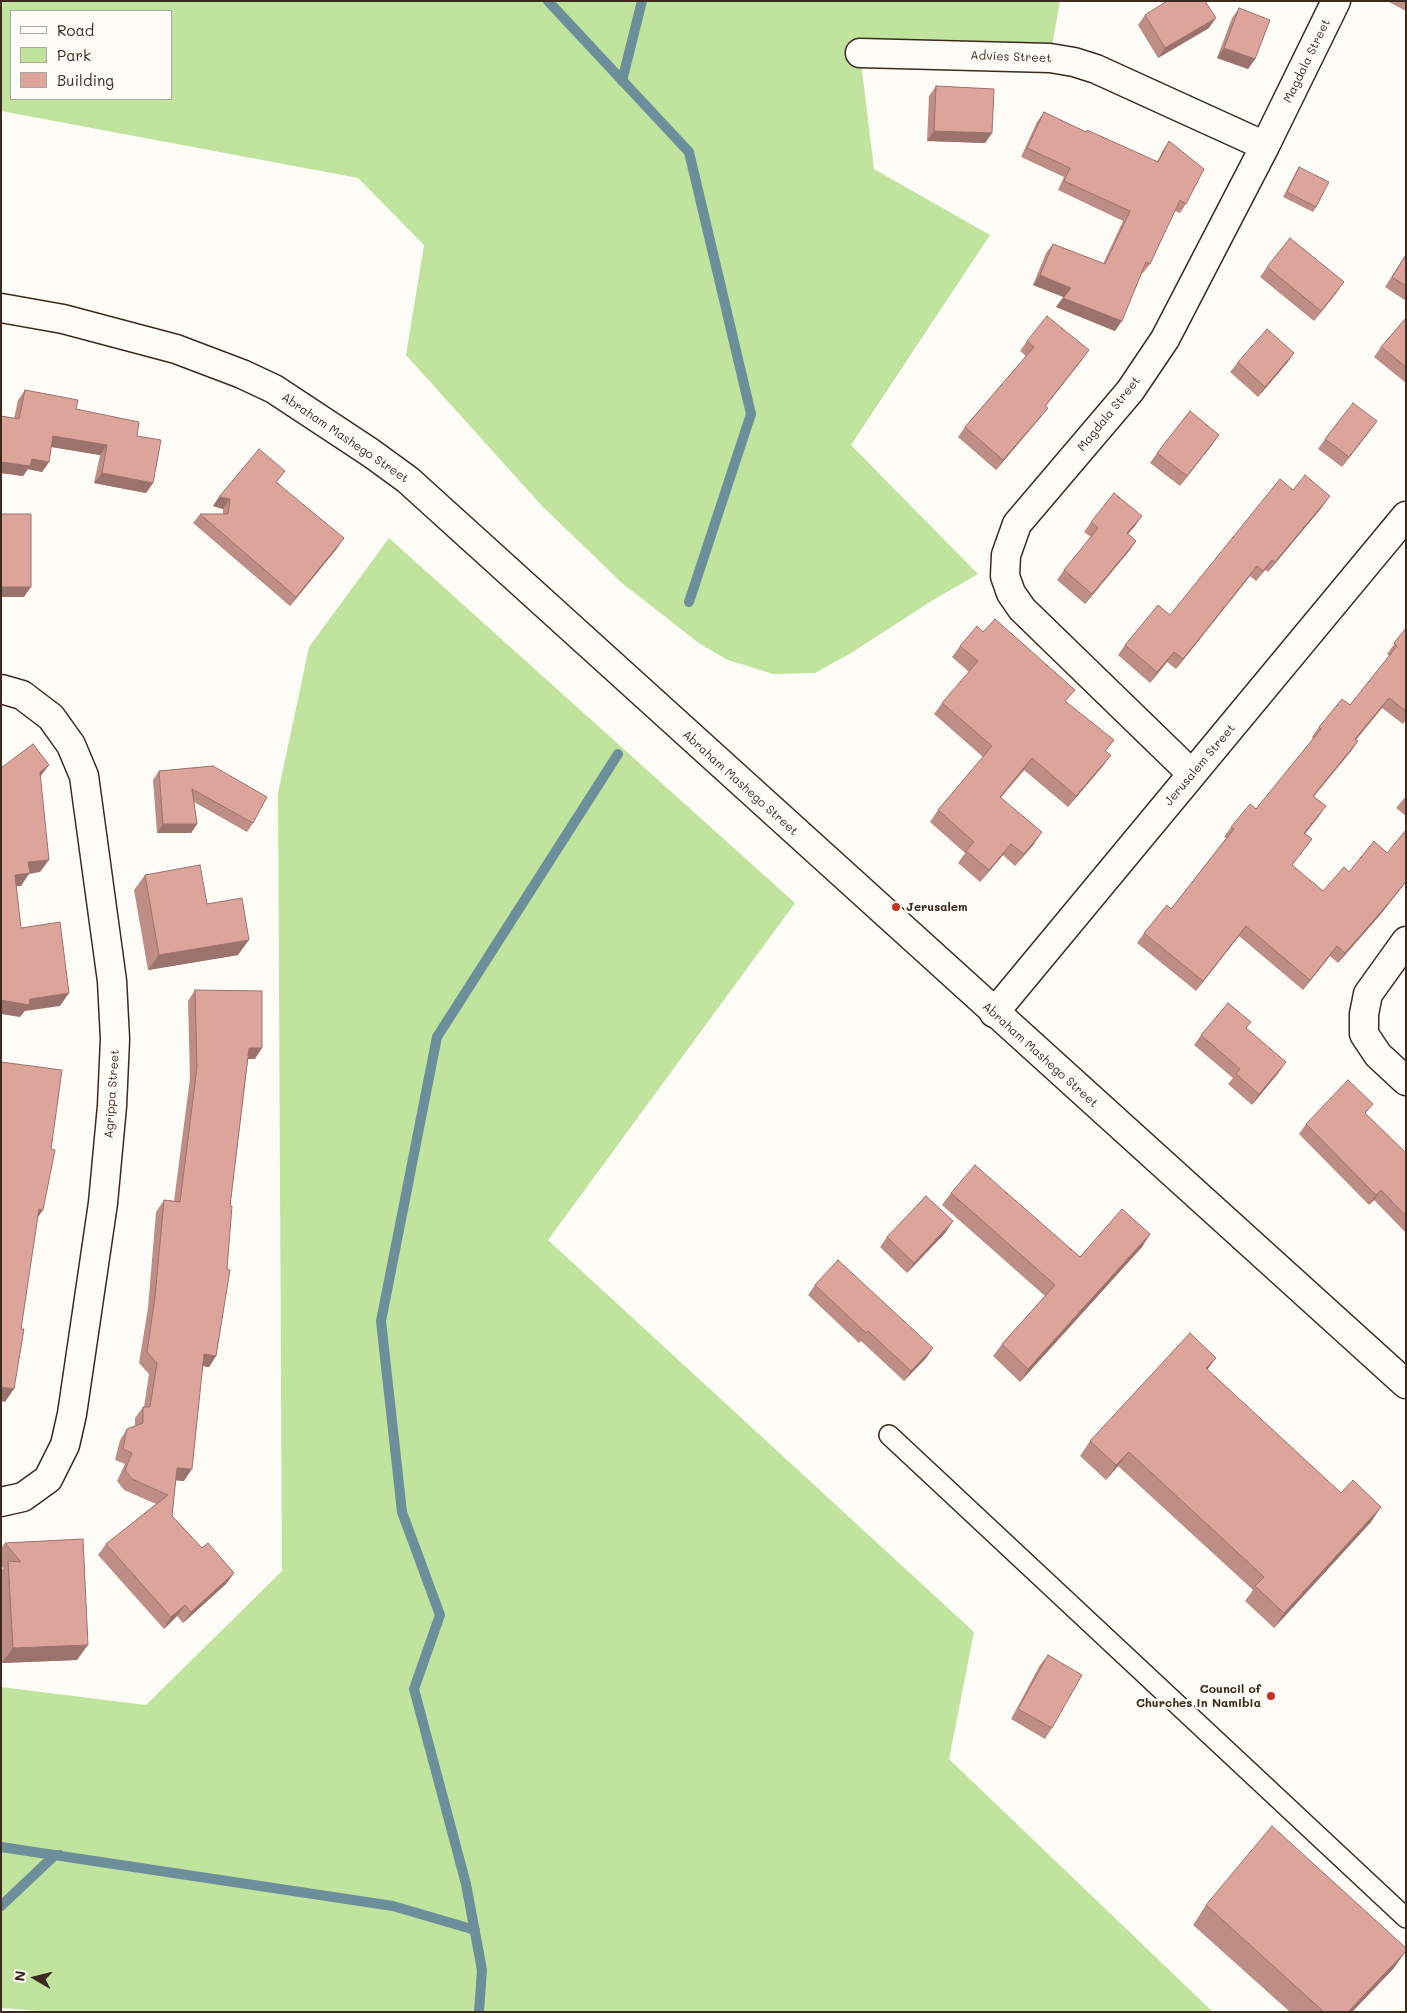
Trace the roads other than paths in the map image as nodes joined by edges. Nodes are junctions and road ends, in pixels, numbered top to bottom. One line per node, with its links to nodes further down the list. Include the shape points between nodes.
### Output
1 (1336, 1): 3 (street, Magdala Street)
2 (860, 53): 3 (street, Advies Street, via 1050,58 1074,62)
3 (1265, 146): 7 (street, Magdala Street, via 1165,339 1130,391 1017,524 1006,555 1005,576 1022,610)
4 (1, 308): 9 (street, Abraham Mashego Street, via 63,319 176,349 242,374 274,389 371,453 421,492)
5 (1406, 516): 7 (street, Jerusalem Street)
6 (1, 689): 13 (street, Agrippa Street, via 22,695 51,717 71,745 84,776 111,971 115,1039 102,1203 65,1445 48,1480 23,1497)
7 (1192, 774): 9 (street, Jerusalem Street)
8 (1406, 941): 10 (street, via 1368,994 1364,1014 1364,1034 1378,1055)
9 (994, 1013): 11 (street, Abraham Mashego Street)
10 (1406, 1081)
11 (1406, 1384)
12 (890, 1435): 14 (lane)
13 (1, 1502)
14 (1406, 1918)

